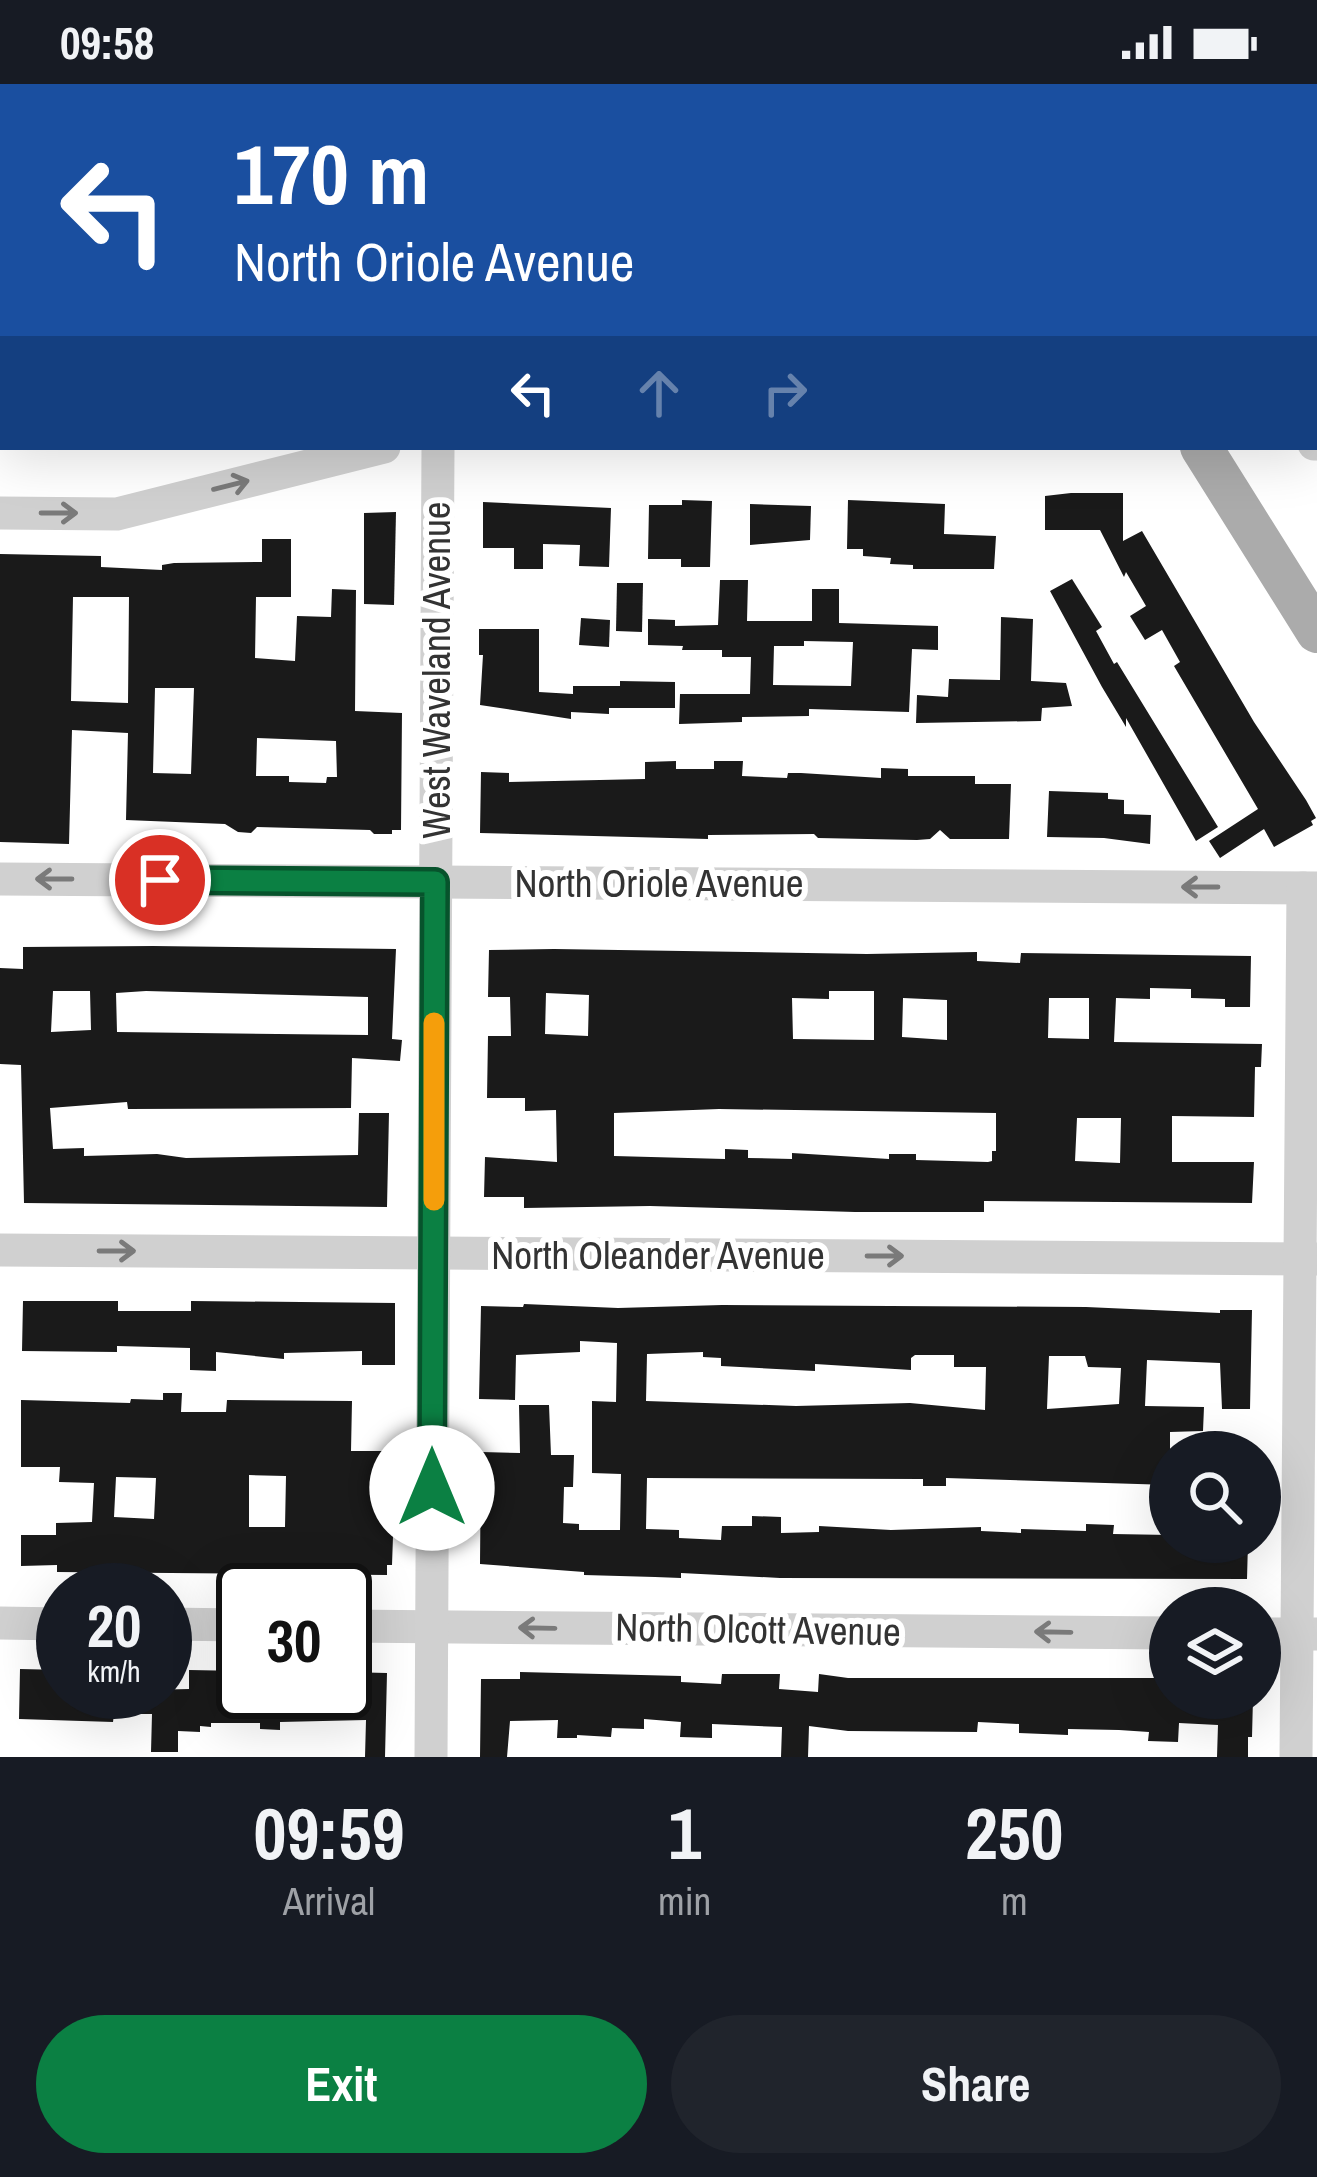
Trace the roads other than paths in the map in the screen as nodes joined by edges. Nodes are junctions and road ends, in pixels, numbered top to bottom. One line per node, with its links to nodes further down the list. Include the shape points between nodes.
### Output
1 (372, 450): 4 (street, one-way to 1, via 117,514)
2 (438, 450): 7 (street, West Waveland Avenue)
3 (1203, 450): 5 (main road)
4 (0, 513)
5 (1317, 632)
6 (0, 879): 7 (street, North Oriole Avenue, one-way to 6)
7 (435, 882): 8 (street, North Oriole Avenue, one-way to 7); 10 (street, West Waveland Avenue)
8 (1310, 888): 11 (street)
9 (0, 1250): 10 (street, North Oleander Avenue, one-way to 10)
10 (434, 1253): 11 (street, North Oleander Avenue, one-way to 11); 15 (street, West Waveland Avenue)
11 (1309, 1259): 17 (street)
12 (0, 1623): 13 (street)
13 (36, 1624)
14 (372, 1626): 15 (street, North Olcott Avenue)
15 (431, 1627): 16 (street, North Olcott Avenue, one-way to 15); 18 (street, West Waveland Avenue)
16 (1149, 1633)
17 (1307, 1634): 19 (street)
18 (431, 1757)
19 (1296, 1757)

